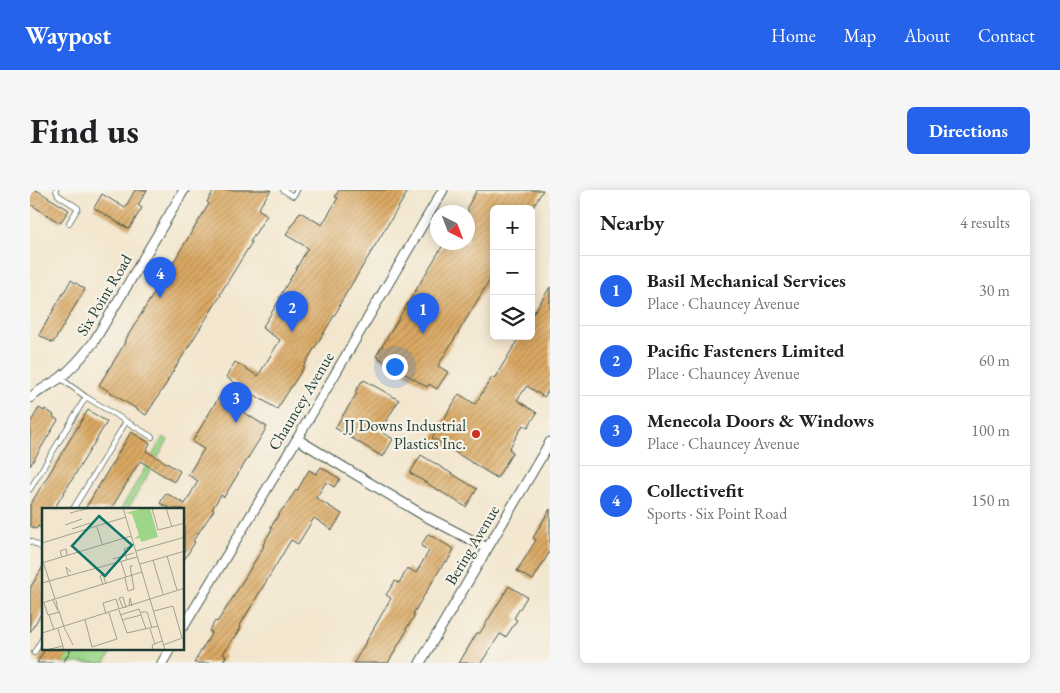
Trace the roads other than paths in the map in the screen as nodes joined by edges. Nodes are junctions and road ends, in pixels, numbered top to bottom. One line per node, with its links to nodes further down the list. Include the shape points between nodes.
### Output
1 (56, 190): 6 (lane, via 78,208)
2 (184, 190): 7 (street, Six Point Road, via 93,343)
3 (283, 190): 4 (lane, via 293,196)
4 (297, 190)
5 (443, 190): 12 (street, Chauncey Avenue)
6 (69, 223)
7 (60, 378): 8 (lane); 9 (street, Six Point Road)
8 (86, 396): 10 (lane); 15 (lane)
9 (30, 398)
10 (126, 422): 11 (lane); 16 (lane)
11 (152, 437)
12 (297, 439): 19 (street, via 423,515); 20 (street, Chauncey Avenue)
13 (550, 442): 14 (street, Bering Avenue)
14 (547, 453): 19 (street, Bering Avenue)
15 (30, 489)
16 (75, 508)
17 (30, 541): 18 (lane)
18 (42, 548)
19 (487, 548): 25 (street, Bering Avenue)
20 (185, 624)
21 (42, 639): 23 (lane)
22 (169, 650): 24 (street)
23 (34, 653)
24 (162, 663)
25 (420, 663)

